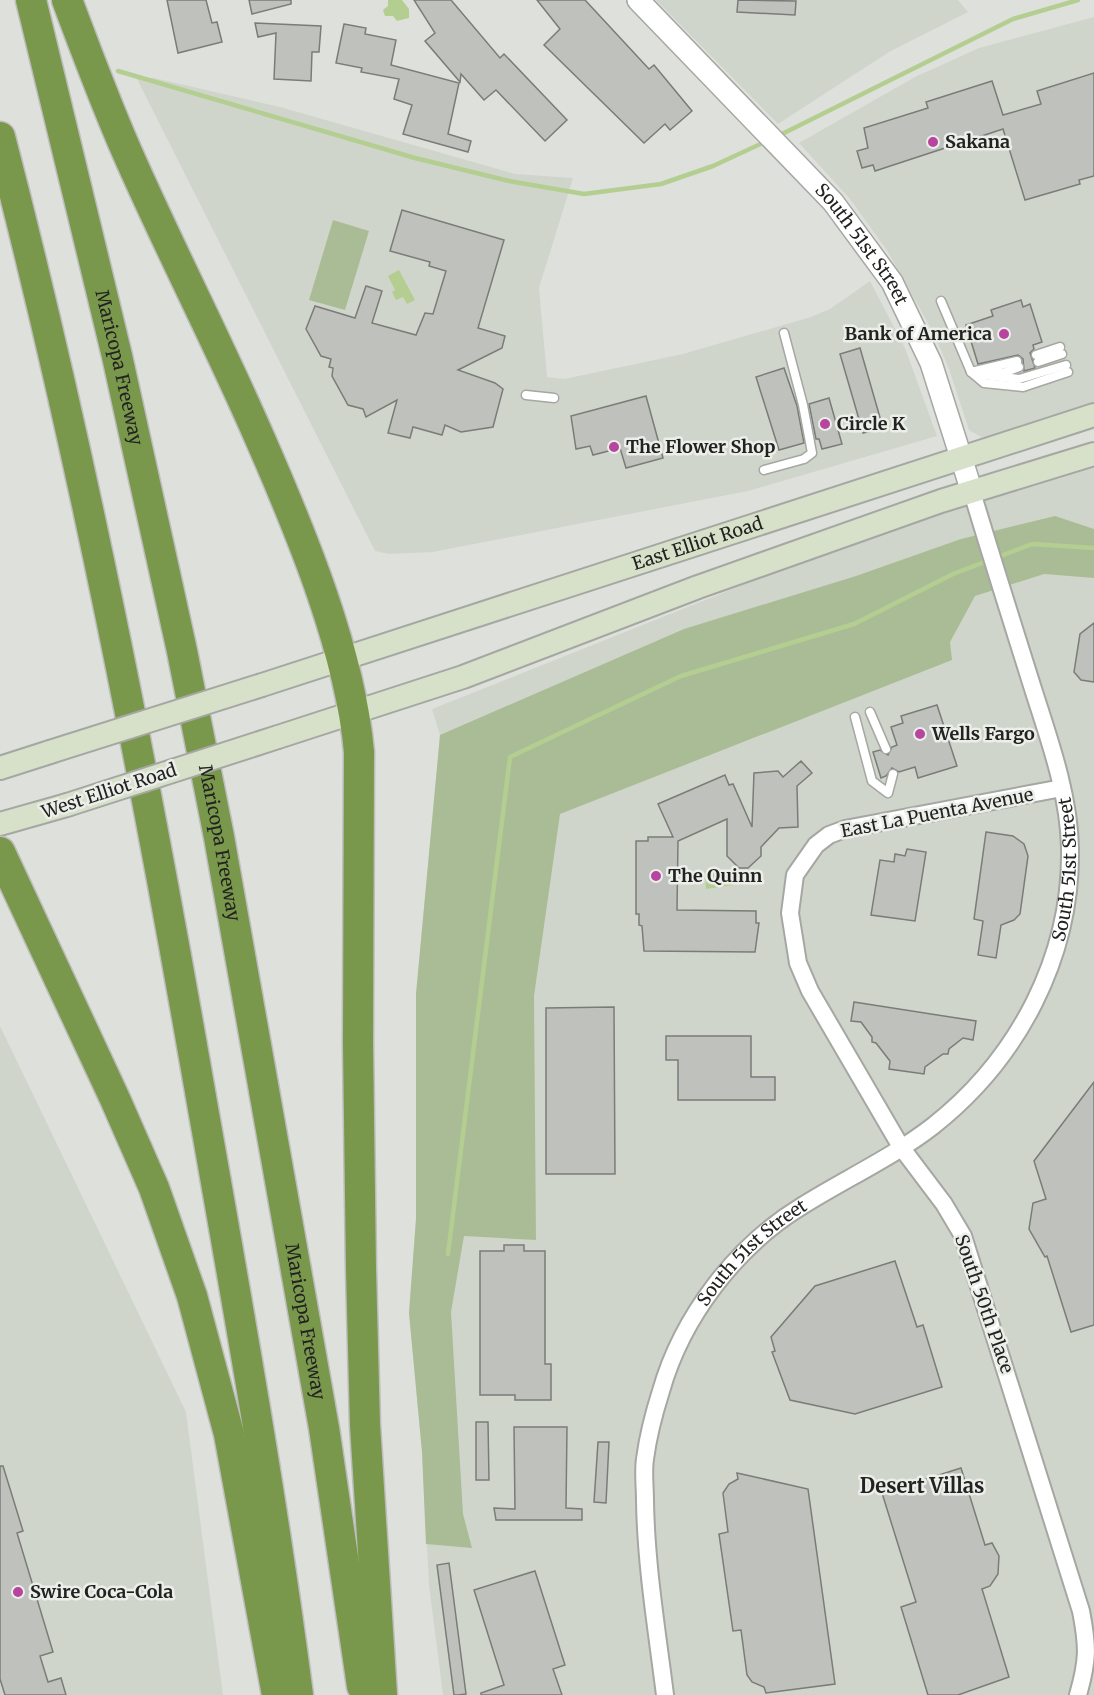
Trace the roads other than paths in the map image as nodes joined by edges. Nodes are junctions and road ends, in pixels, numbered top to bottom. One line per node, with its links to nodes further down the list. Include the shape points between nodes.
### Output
1 (31, 0): 33 (highway, Maricopa Freeway, via 114,345 180,639 219,837 324,1428)
2 (67, 0): 19 (highway, via 127,153 289,505)
3 (638, 0): 16 (street, South 51st Street, via 852,224 892,282 932,363)
4 (0, 137): 32 (highway, via 57,369 156,842 260,1432)
5 (940, 301): 11 (lane)
6 (784, 333): 17 (lane, via 812,453)
7 (1061, 351): 8 (lane)
8 (1037, 358)
9 (1018, 364): 11 (lane)
10 (1067, 368): 11 (lane, via 1023,387 984,383)
11 (972, 373)
12 (526, 395): 13 (lane)
13 (554, 398)
14 (1094, 415): 16 (main road, East Elliot Road)
15 (1094, 454): 18 (main road)
16 (961, 458): 18 (street, South 51st Street); 19 (main road, East Elliot Road)
17 (764, 470)
18 (972, 492): 21 (main road); 26 (street, South 51st Street)
19 (342, 660): 21 (highway); 24 (main road, East Elliot Road, bridge)
20 (870, 712): 23 (lane)
21 (354, 713): 27 (main road, West Elliot Road, bridge); 34 (highway, via 359,752 358,1043 365,1425)
22 (855, 717): 25 (lane, via 872,781 888,793)
23 (885, 748)
24 (0, 768)
25 (893, 774)
26 (1062, 788): 29 (street, East La Puenta Avenue, via 845,829 816,845); 30 (street, South 51st Street, via 1070,848 1067,895 1056,948 1039,994 991,1071 931,1127)
27 (0, 824)
28 (0, 852): 31 (highway, via 120,1109 158,1199 192,1296 229,1434)
29 (795, 875): 30 (street, South 50th Place, via 790,913 803,978)
30 (901, 1147): 35 (street, South 51st Street, via 801,1206 752,1244 708,1297 674,1353 660,1392 644,1462 646,1531); 36 (street, South 50th Place, via 963,1236 1081,1611 1088,1643)
31 (277, 1695)
32 (298, 1695)
33 (363, 1695)
34 (382, 1695)
35 (665, 1695)
36 (1078, 1695)

